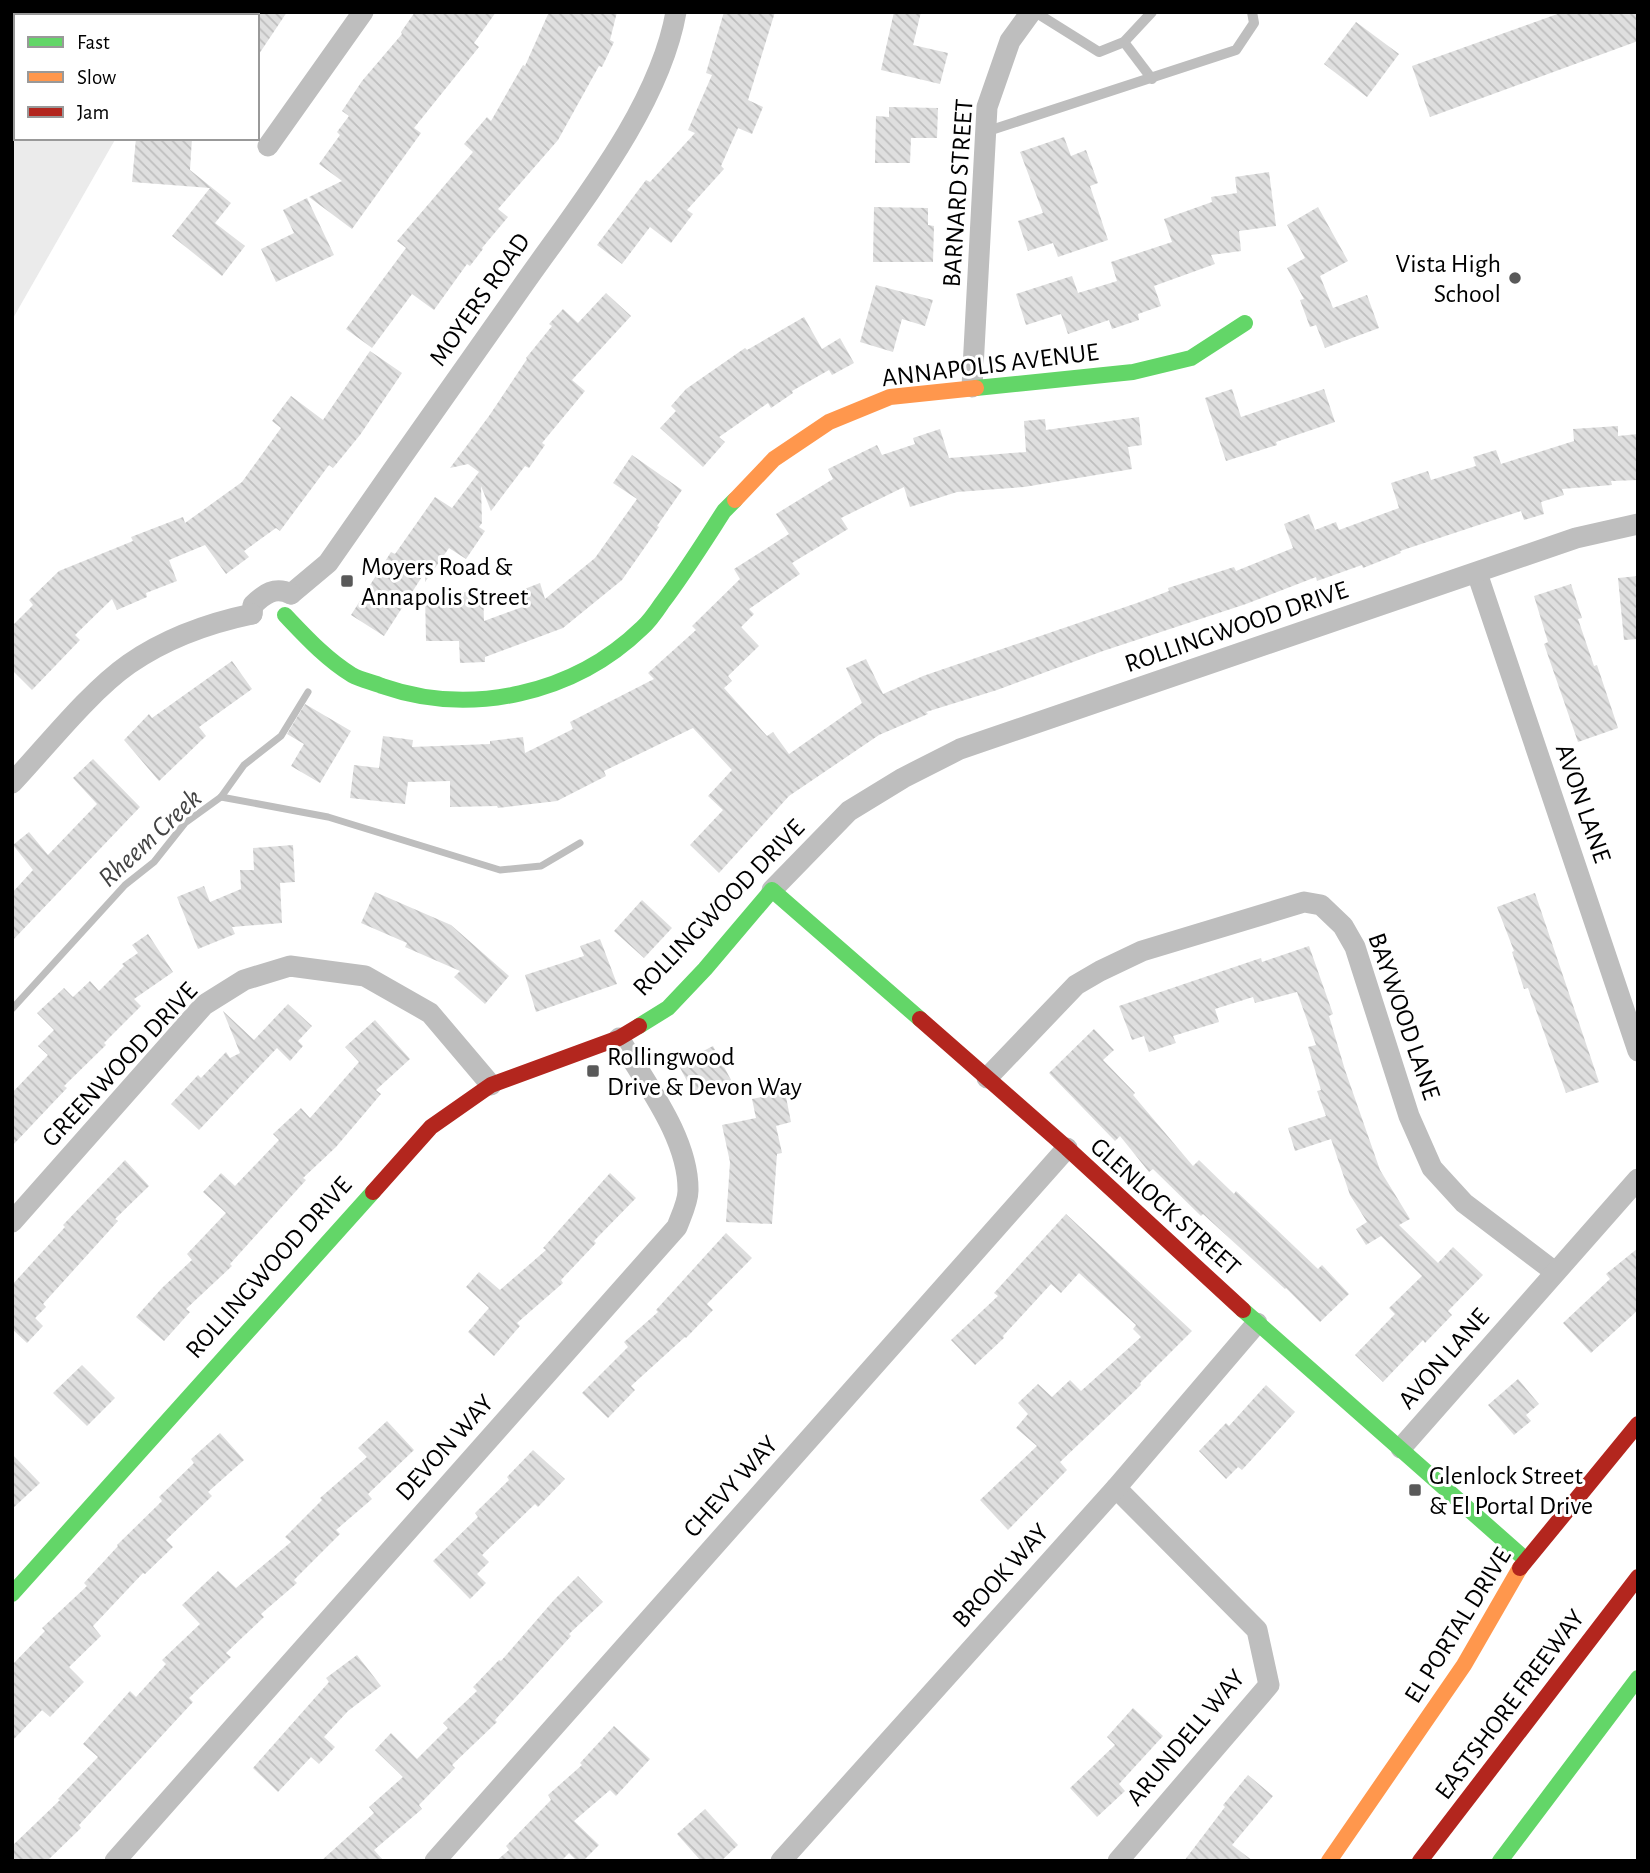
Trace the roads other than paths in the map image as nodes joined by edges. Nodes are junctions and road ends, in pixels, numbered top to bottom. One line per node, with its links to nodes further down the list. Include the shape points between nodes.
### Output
1 (363, 12): 9 (street)
2 (676, 12): 14 (street, MOYERS ROAD, via 650,90 609,163 328,563)
3 (1033, 12): 6 (lane, via 1099,52); 8 (street, BARNARD STREET, via 1010,41 987,107)
4 (1152, 12): 6 (lane)
5 (1252, 12): 7 (lane, via 1254,23 1236,50)
6 (1124, 42): 7 (lane)
7 (1152, 79): 8 (lane)
8 (985, 132): 11 (street, BARNARD STREET)
9 (268, 146)
10 (1245, 323): 11 (main road, ANNAPOLIS AVENUE, via 1191,358 1133,372)
11 (972, 387): 16 (main road, ANNAPOLIS AVENUE, via 890,397 829,422 774,459 724,511 643,628 592,667 558,683 521,694 453,701 402,693 354,676 322,653)
12 (1638, 524): 13 (street, ROLLINGWOOD DRIVE, via 1576,538)
13 (1477, 573): 18 (street, ROLLINGWOOD DRIVE, via 960,749 849,811); 20 (street, AVON LANE)
14 (291, 594): 15 (street, via 282,589 271,591 253,605); 16 (street, via 293,604)
15 (252, 614): 16 (street, via 261,622); 17 (street, via 176,638 128,665)
16 (285, 615)
17 (12, 783)
18 (772, 890): 19 (main road, ROLLINGWOOD DRIVE, via 668,1008); 21 (main road, GLENLOCK STREET)
19 (619, 1038): 22 (main road, ROLLINGWOOD DRIVE); 35 (street, DEVON WAY, via 686,1159 688,1194 677,1227)
20 (1638, 1051)
21 (988, 1078): 23 (main road, GLENLOCK STREET); 26 (street, BAYWOOD LANE, via 1076,985 1100,971 1142,951 1304,902 1321,905 1343,926 1355,947 1409,1116 1432,1168 1464,1203)
22 (491, 1086): 25 (street, GREENWOOD DRIVE, via 430,1013 365,975 290,966 244,980 204,1005); 33 (main road, ROLLINGWOOD DRIVE, via 431,1127)
23 (1067, 1148): 27 (main road, GLENLOCK STREET); 36 (street, CHEVY WAY)
24 (1638, 1179): 26 (street, AVON LANE)
25 (12, 1222)
26 (1555, 1272): 29 (street, AVON LANE)
27 (1257, 1323): 29 (main road, GLENLOCK STREET); 30 (street, BROOK WAY)
28 (1638, 1424): 31 (main road, EL PORTAL DRIVE)
29 (1401, 1448): 31 (main road, GLENLOCK STREET)
30 (1116, 1488): 37 (street, BROOK WAY); 38 (street, ARUNDELL WAY, via 1257,1630 1269,1685)
31 (1525, 1559): 39 (main road, EL PORTAL DRIVE, via 1464,1665)
32 (1638, 1577): 40 (main road, EASTSHORE FREEWAY)
33 (12, 1594)
34 (1638, 1678): 41 (main road)
35 (115, 1861)
36 (435, 1861)
37 (781, 1861)
38 (1118, 1861)
39 (1329, 1861)
40 (1420, 1861)
41 (1500, 1861)

